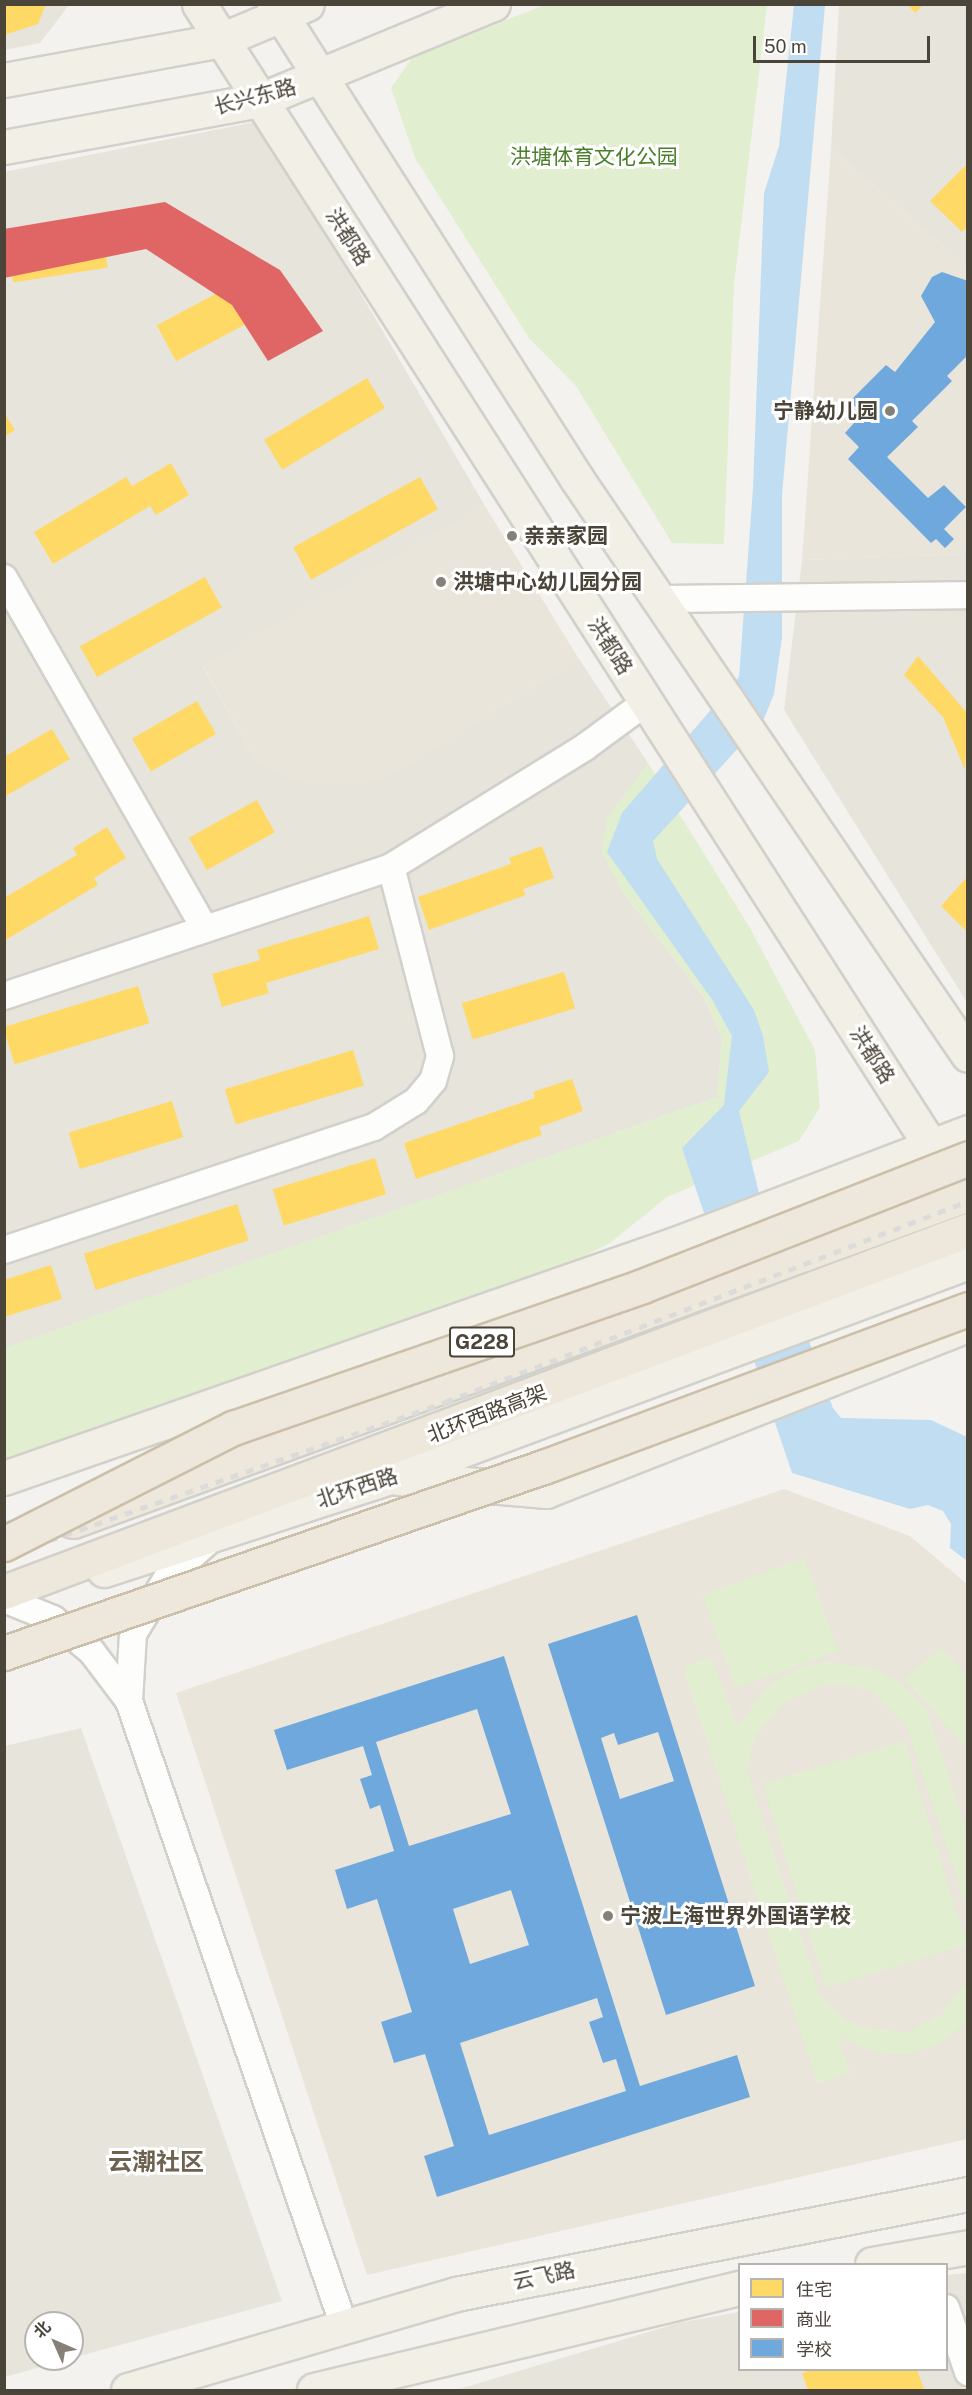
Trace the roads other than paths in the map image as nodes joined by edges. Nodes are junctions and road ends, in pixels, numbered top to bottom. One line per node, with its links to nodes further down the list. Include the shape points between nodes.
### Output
1 (199, 4): 4 (main road, 洪都路)
2 (493, 4): 5 (main road, 长兴东路)
3 (287, 8): 4 (main road); 5 (main road)
4 (221, 40): 6 (main road); 7 (main road, 洪都路)
5 (321, 79): 7 (main road, 长兴东路); 11 (main road)
6 (4, 80)
7 (261, 100): 8 (main road, 长兴东路); 12 (main road, 洪都路)
8 (4, 147)
9 (4, 579): 14 (street)
10 (968, 595): 11 (street)
11 (658, 600): 16 (main road)
12 (653, 713): 13 (street, via 585,747); 18 (main road, 洪都路)
13 (391, 867): 14 (street); 22 (street, via 440,1056 433,1081 416,1101 374,1127)
14 (205, 929): 15 (street)
15 (4, 996)
16 (968, 1055)
17 (968, 1132): 18 (main road)
18 (930, 1145): 20 (main road, 洪都路); 27 (main road, via 675,1244)
19 (968, 1158): 29 (highway, G228, bridge, via 642,1286 233,1428)
20 (968, 1194): 29 (highway, 北环西路高架, bridge)
21 (968, 1230): 30 (highway, 北环西路高架)
22 (4, 1250)
23 (968, 1262): 26 (main road, 北环西路)
24 (968, 1309): 32 (highway, bridge, via 546,1466)
25 (968, 1326): 26 (main road, via 546,1491)
26 (390, 1477): 28 (main road, 北环西路)
27 (4, 1478)
28 (218, 1533): 31 (main road, 北环西路); 33 (street, via 167,1578 133,1634)
29 (4, 1545)
30 (4, 1592)
31 (4, 1599): 33 (street, via 53,1619 92,1652)
32 (4, 1653)
33 (129, 1701): 40 (street)
34 (968, 2194): 40 (main road, 云飞路, via 478,2289)
35 (968, 2247): 36 (main road)
36 (930, 2259): 37 (main road)
37 (891, 2263)
38 (738, 2289): 42 (main road)
39 (948, 2314): 41 (street)
40 (344, 2326): 43 (main road, 云飞路)
41 (968, 2372)
42 (356, 2385): 44 (main road)
43 (128, 2391)
44 (314, 2391)

